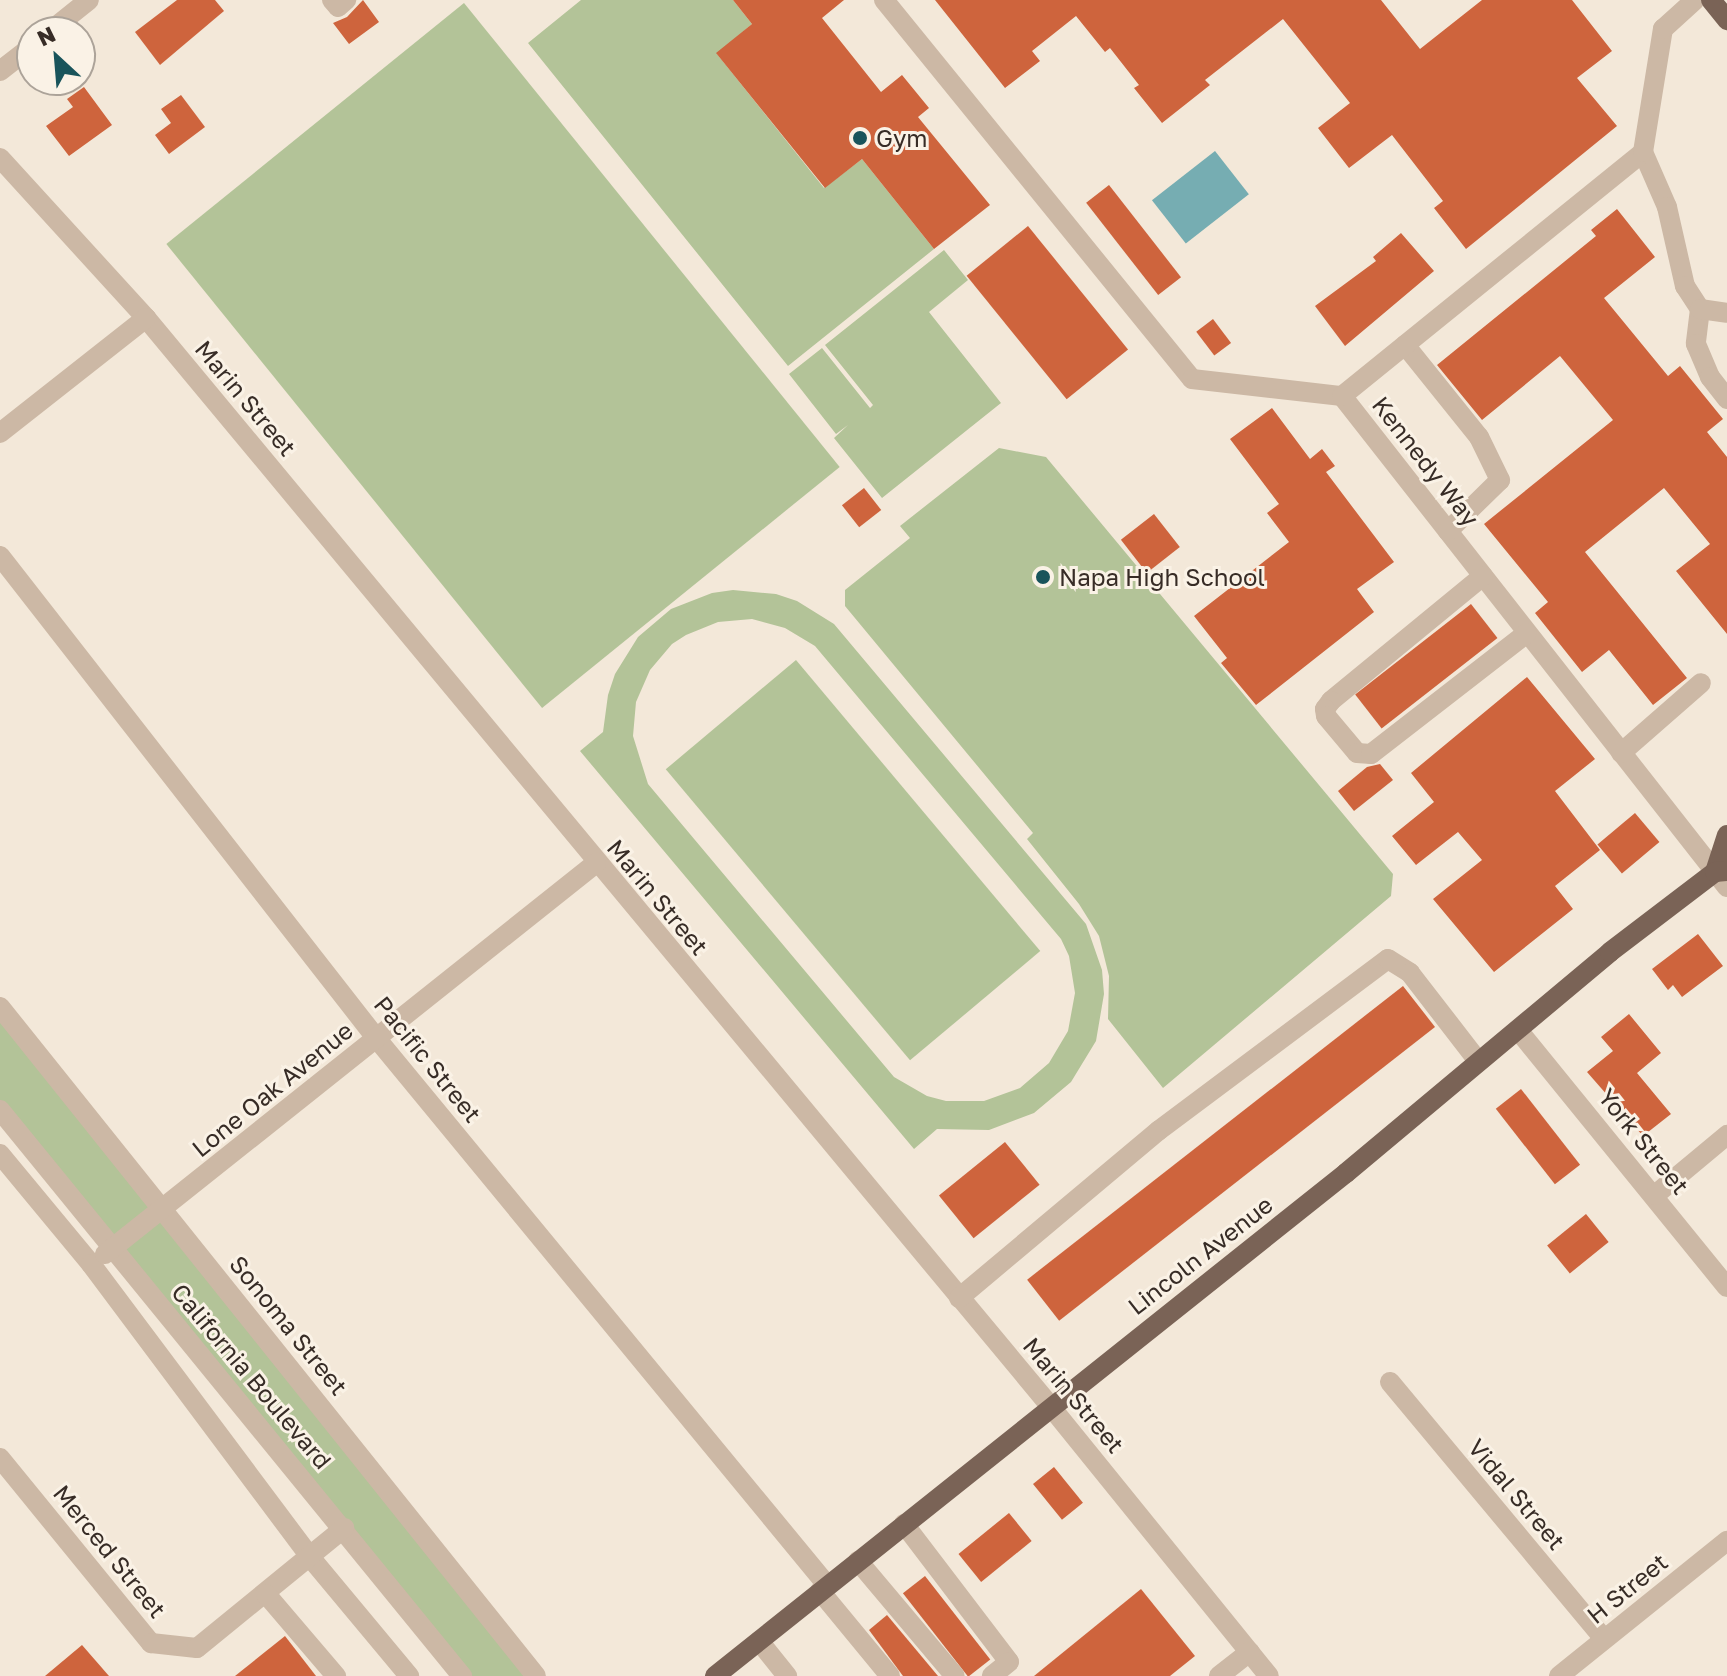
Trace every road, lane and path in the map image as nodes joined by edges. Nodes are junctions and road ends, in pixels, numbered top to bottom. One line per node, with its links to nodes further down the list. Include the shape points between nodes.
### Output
1 (89, 0): 7 (street)
2 (332, 0): 3 (street, via 338,7)
3 (346, 0)
4 (884, 0): 17 (street, Kennedy Way, via 1192,379)
5 (1695, 0): 11 (street, via 1663,29)
6 (1711, 0): 8 (main road)
7 (69, 16)
8 (1727, 20)
9 (16, 58): 10 (street)
10 (0, 71)
11 (1643, 152): 13 (street, via 1667,207 1685,286); 16 (street)
12 (0, 158): 15 (street, Marin Street)
13 (1700, 309): 14 (street); 18 (street, via 1696,344 1710,377)
14 (1727, 313)
15 (146, 318): 19 (street); 27 (street, Marin Street)
16 (1405, 345): 17 (street); 20 (street, via 1479,437 1500,480)
17 (1342, 396): 20 (street, Kennedy Way)
18 (1727, 399)
19 (0, 433)
20 (1448, 531): 22 (street, Kennedy Way)
21 (0, 556): 31 (street, Pacific Street)
22 (1483, 576): 23 (street, Kennedy Way); 23 (street, via 1331,701 1326,716 1357,753 1371,754)
23 (1527, 633): 25 (street, Kennedy Way)
24 (1701, 683): 25 (street)
25 (1621, 753): 28 (street, Kennedy Way)
26 (1727, 835): 28 (main road)
27 (596, 863): 31 (street, Lone Oak Avenue); 41 (street, Marin Street)
28 (1723, 877): 30 (main road, Lincoln Avenue, via 1610,952)
29 (0, 1007): 37 (street, Sonoma Street)
30 (1518, 1030): 32 (main road, Lincoln Avenue); 36 (street, York Street)
31 (377, 1039): 37 (street, Lone Oak Avenue); 50 (street, Pacific Street)
32 (1478, 1061): 41 (street, via 1410,973 1388,959 1158,1131); 43 (main road, Lincoln Avenue)
33 (0, 1110): 38 (street, California Boulevard)
34 (1727, 1135): 36 (street)
35 (0, 1154): 39 (street)
36 (1655, 1195): 40 (street, York Street)
37 (163, 1209): 38 (street, Lone Oak Avenue); 59 (street, Sonoma Street)
38 (113, 1248): 39 (street, Lone Oak Avenue); 46 (street, California Boulevard)
39 (91, 1264): 48 (street)
40 (1727, 1287)
41 (959, 1298): 43 (street, Marin Street)
42 (1390, 1382): 52 (street, Vidal Street)
43 (1051, 1407): 45 (main road, Lincoln Avenue); 54 (street, Marin Street)
44 (0, 1458): 51 (street, Merced Street, via 151,1643 197,1648)
45 (904, 1524): 49 (main road, Lincoln Avenue); 63 (street, via 1009,1662)
46 (344, 1528): 48 (street, Merced Street); 58 (street, California Boulevard)
47 (1727, 1541): 52 (street, H Street)
48 (310, 1557): 51 (street, Merced Street); 57 (street)
49 (858, 1561): 50 (main road, Lincoln Avenue); 62 (street)
50 (824, 1588): 53 (main road, Lincoln Avenue); 61 (street, Pacific Street)
51 (266, 1594): 56 (street)
52 (1604, 1639): 66 (street, H Street)
53 (759, 1641): 55 (main road, Lincoln Avenue); 60 (street)
54 (1250, 1652): 64 (street); 65 (street, Marin Street)
55 (723, 1674)
56 (336, 1676)
57 (409, 1676)
58 (462, 1676)
59 (536, 1676)
60 (787, 1676)
61 (890, 1676)
62 (955, 1676)
63 (992, 1676)
64 (1219, 1676)
65 (1269, 1676)
66 (1559, 1676)

